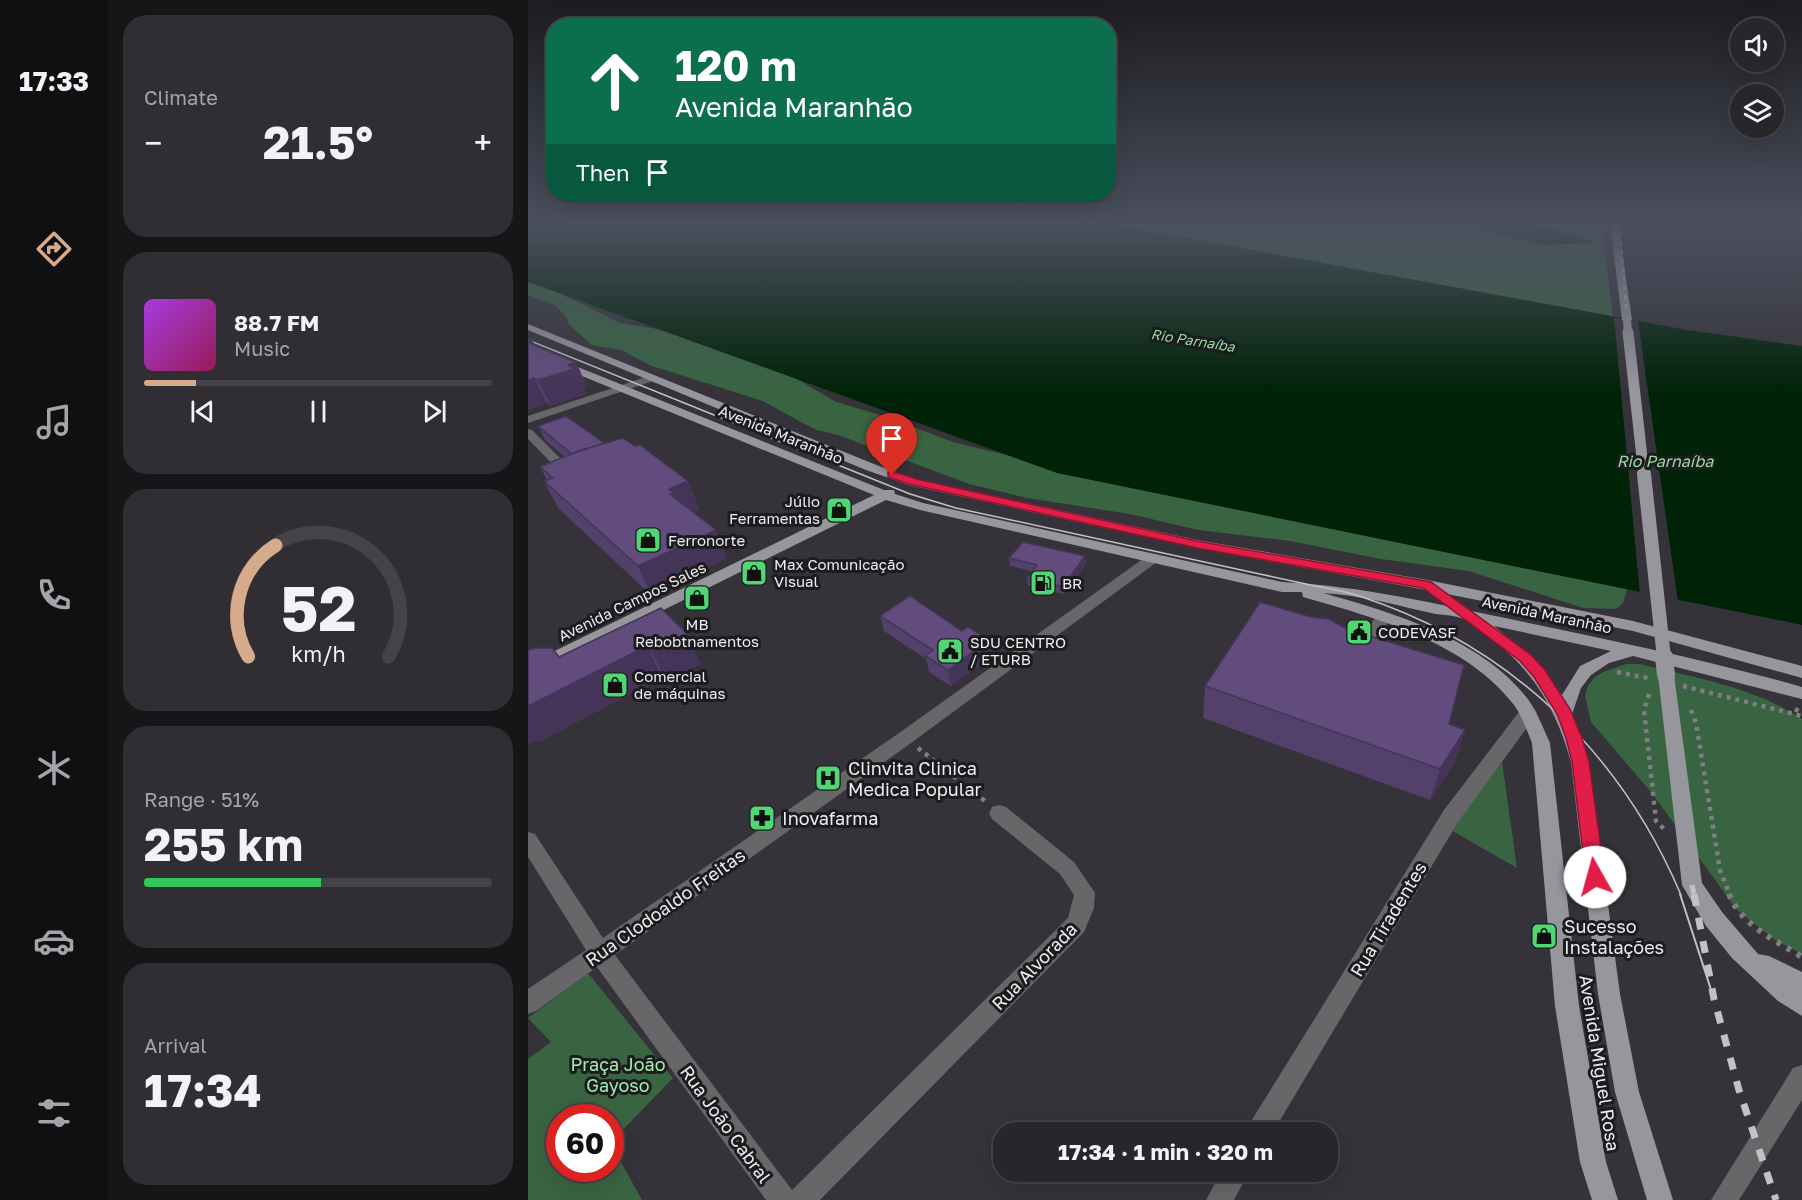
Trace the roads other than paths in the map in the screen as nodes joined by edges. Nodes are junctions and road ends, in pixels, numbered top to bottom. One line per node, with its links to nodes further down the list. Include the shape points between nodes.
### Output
1 (1621, 279): 29 (main road, bridge, via 1663,676 1692,885)
2 (528, 327): 4 (main road, Avenida Maranhão)
3 (528, 350): 5 (main road, Avenida Maranhão)
4 (652, 378): 5 (street); 9 (main road, Avenida Maranhão)
5 (620, 388): 6 (street); 10 (main road, Avenida Maranhão)
6 (528, 420)
7 (528, 432): 8 (street, via 570,475)
8 (582, 474)
9 (913, 482): 10 (main road, Avenida Campos Sales); 12 (main road, Avenida Maranhão, via 1197,544)
10 (884, 495): 11 (main road, Avenida Maranhão); 19 (main road, Avenida Campos Sales)
11 (1152, 559): 13 (main road, Avenida Maranhão); 30 (street, Rua Clodoaldo Freitas)
12 (1427, 585): 14 (main road, Avenida Miguel Rosa); 18 (main road, Avenida Maranhão, via 1633,626)
13 (1282, 587): 14 (main road, Avenida Maranhão, via 1331,589); 15 (main road, Avenida Miguel Rosa)
14 (1470, 616): 16 (main road, Avenida Maranhão); 26 (main road, Avenida Miguel Rosa, via 1540,673)
15 (1383, 617): 17 (street); 25 (main road, Avenida Miguel Rosa, via 1474,662 1500,680)
16 (1632, 650): 22 (main road, Avenida Maranhão); 26 (main road, via 1589,666 1575,679)
17 (1359, 657)
18 (1772, 663): 20 (main road, Avenida Maranhão); 21 (main road)
19 (528, 671)
20 (1802, 672)
21 (1802, 679)
22 (1757, 680): 23 (main road, Avenida Maranhão); 24 (main road)
23 (1802, 693)
24 (1802, 702)
25 (1528, 713): 35 (street, Rua Tiradentes, via 1451,816); 40 (main road, Avenida Miguel Rosa, via 1540,743 1567,1006 1593,1162)
26 (1564, 714): 41 (main road, Avenida Miguel Rosa, via 1580,762 1609,994 1627,1092)
27 (999, 813): 38 (street, Rua Alvorada, via 1067,868 1085,893 1076,925)
28 (528, 840): 30 (street, Rua João Cabral)
29 (1737, 946): 31 (main road, via 1766,967); 33 (main road, via 1783,992)
30 (600, 952): 32 (street, Rua Clodoaldo Freitas); 37 (street, Rua João Cabral)
31 (1802, 984)
32 (528, 1003)
33 (1802, 1005)
34 (1802, 1077): 42 (street)
35 (1265, 1122)
36 (1230, 1182): 39 (street)
37 (782, 1200)
38 (801, 1200)
39 (1219, 1200)
40 (1605, 1200)
41 (1660, 1200)
42 (1724, 1200)

